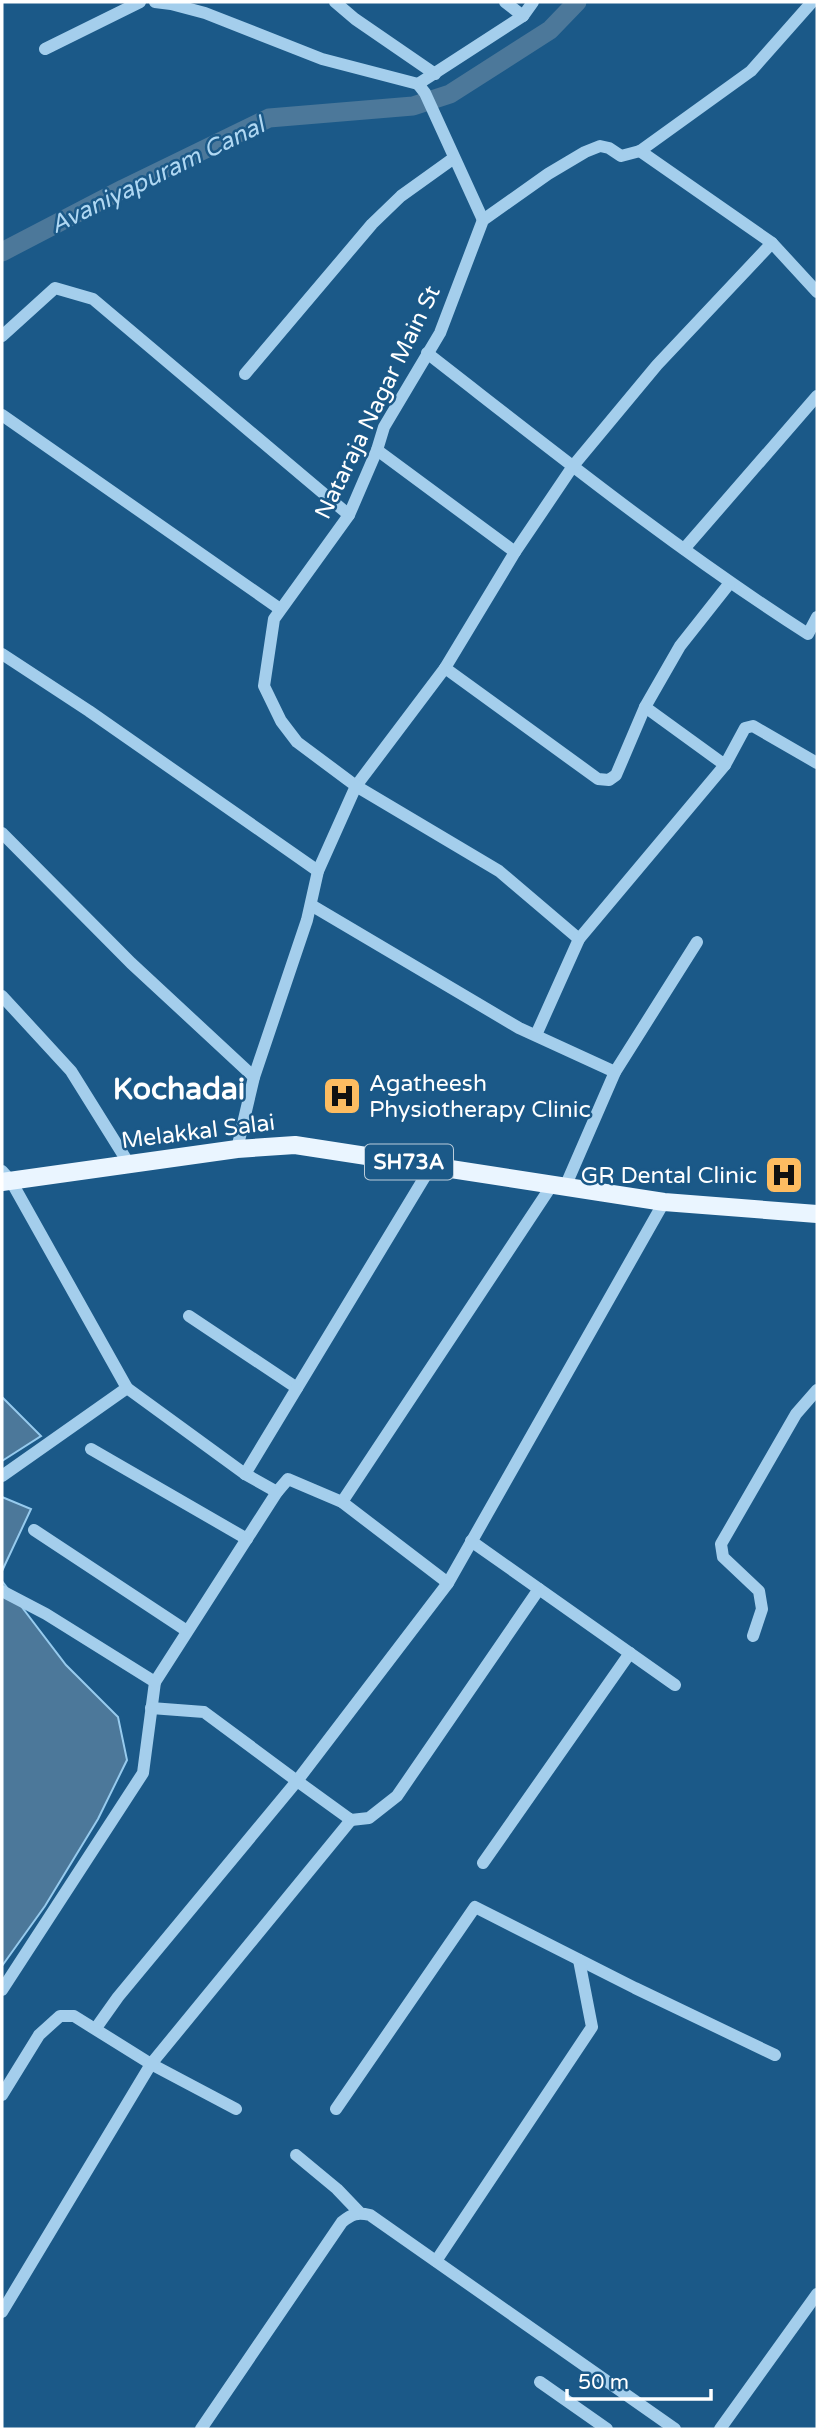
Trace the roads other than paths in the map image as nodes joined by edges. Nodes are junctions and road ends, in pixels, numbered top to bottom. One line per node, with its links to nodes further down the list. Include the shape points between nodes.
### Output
1 (140, 2): 8 (street)
2 (155, 2): 10 (street, via 205,13 322,59)
3 (335, 2): 9 (street)
4 (505, 2): 7 (street)
5 (533, 2): 7 (street)
6 (812, 2): 11 (street, via 751,71)
7 (523, 16): 9 (street)
8 (45, 49)
9 (435, 74): 10 (street)
10 (422, 89): 12 (street)
11 (640, 150): 13 (street, via 621,156 600,146 585,152); 14 (street)
12 (454, 158): 13 (street); 18 (street, via 372,224)
13 (483, 220): 17 (street, Nataraja Nagar Main St, via 440,333)
14 (772, 243): 15 (street); 22 (street, via 657,365)
15 (817, 292)
16 (2, 336): 23 (street, via 55,288 93,299)
17 (427, 353): 21 (street, Nataraja Nagar Main St, via 384,426); 22 (street)
18 (245, 374)
19 (817, 396): 24 (street)
20 (2, 415): 27 (street)
21 (377, 450): 23 (street, Nataraja Nagar Main St); 25 (street)
22 (573, 466): 24 (street); 25 (street)
23 (349, 515): 27 (street, Nataraja Nagar Main St)
24 (684, 549): 26 (street)
25 (515, 552): 30 (street)
26 (729, 584): 28 (street, via 808,635); 31 (street, via 680,646)
27 (281, 609): 34 (street, Nataraja Nagar Main St, via 274,619 264,686 297,743)
28 (817, 617)
29 (2, 654): 36 (street)
30 (445, 668): 31 (street, via 598,779 616,775); 34 (street)
31 (645, 707): 33 (street)
32 (817, 763): 33 (street, via 753,726 742,732)
33 (725, 765): 38 (street)
34 (356, 786): 36 (street); 38 (street, Nataraja Nagar Main St, via 499,871)
35 (2, 833): 43 (street)
36 (318, 871): 37 (street)
37 (310, 905): 41 (street); 43 (street)
38 (579, 939): 41 (street)
39 (697, 943): 42 (street)
40 (2, 996): 45 (street, via 71,1071)
41 (536, 1035): 42 (street)
42 (615, 1072): 48 (street)
43 (254, 1077): 44 (street)
44 (237, 1149): 45 (main road, Melakkal Salai / SH73A); 46 (main road, Melakkal Salai / SH73A, via 295,1145)
45 (129, 1164): 47 (main road, Melakkal Salai / SH73A)
46 (432, 1165): 48 (main road, Melakkal Salai / SH73A); 53 (street)
47 (5, 1178): 52 (street)
48 (559, 1186): 49 (main road, Melakkal Salai / SH73A); 59 (street)
49 (664, 1202): 50 (main road, Melakkal Salai / SH73A); 62 (street)
50 (817, 1214)
51 (189, 1316): 53 (street)
52 (127, 1388): 56 (street); 57 (street)
53 (297, 1388): 56 (street)
54 (817, 1390): 67 (street, via 796,1414 721,1545 723,1557 759,1591 762,1609)
55 (91, 1449): 61 (street)
56 (245, 1474): 58 (street)
57 (2, 1476)
58 (277, 1492): 59 (street, via 288,1479); 61 (street)
59 (342, 1502): 63 (street)
60 (34, 1530): 66 (street)
61 (247, 1539): 66 (street)
62 (471, 1541): 63 (street); 64 (street)
63 (448, 1583): 72 (street)
64 (539, 1589): 68 (street); 73 (street, via 397,1796 369,1818)
65 (2, 1591): 69 (street)
66 (187, 1631): 69 (street)
67 (753, 1636)
68 (631, 1653): 70 (street); 74 (street)
69 (155, 1682): 71 (street)
70 (676, 1685)
71 (152, 1708): 72 (street, via 204,1712); 76 (street, via 143,1773)
72 (297, 1781): 73 (street); 77 (street)
73 (351, 1820): 79 (street)
74 (483, 1863)
75 (579, 1960): 78 (street); 82 (street, via 475,1907); 85 (street, via 592,2027)
76 (2, 1990)
77 (96, 2028): 79 (street); 80 (street, via 74,2016 60,2016 39,2035)
78 (775, 2055)
79 (151, 2064): 81 (street); 87 (street)
80 (2, 2095)
81 (236, 2109)
82 (336, 2109)
83 (296, 2155): 84 (street)
84 (359, 2212): 85 (street); 89 (street, via 342,2222)
85 (436, 2261): 91 (street)
86 (815, 2303): 92 (street)
87 (2, 2312)
88 (540, 2382): 90 (street)
89 (201, 2429)
90 (607, 2429)
91 (675, 2429)
92 (720, 2429)

